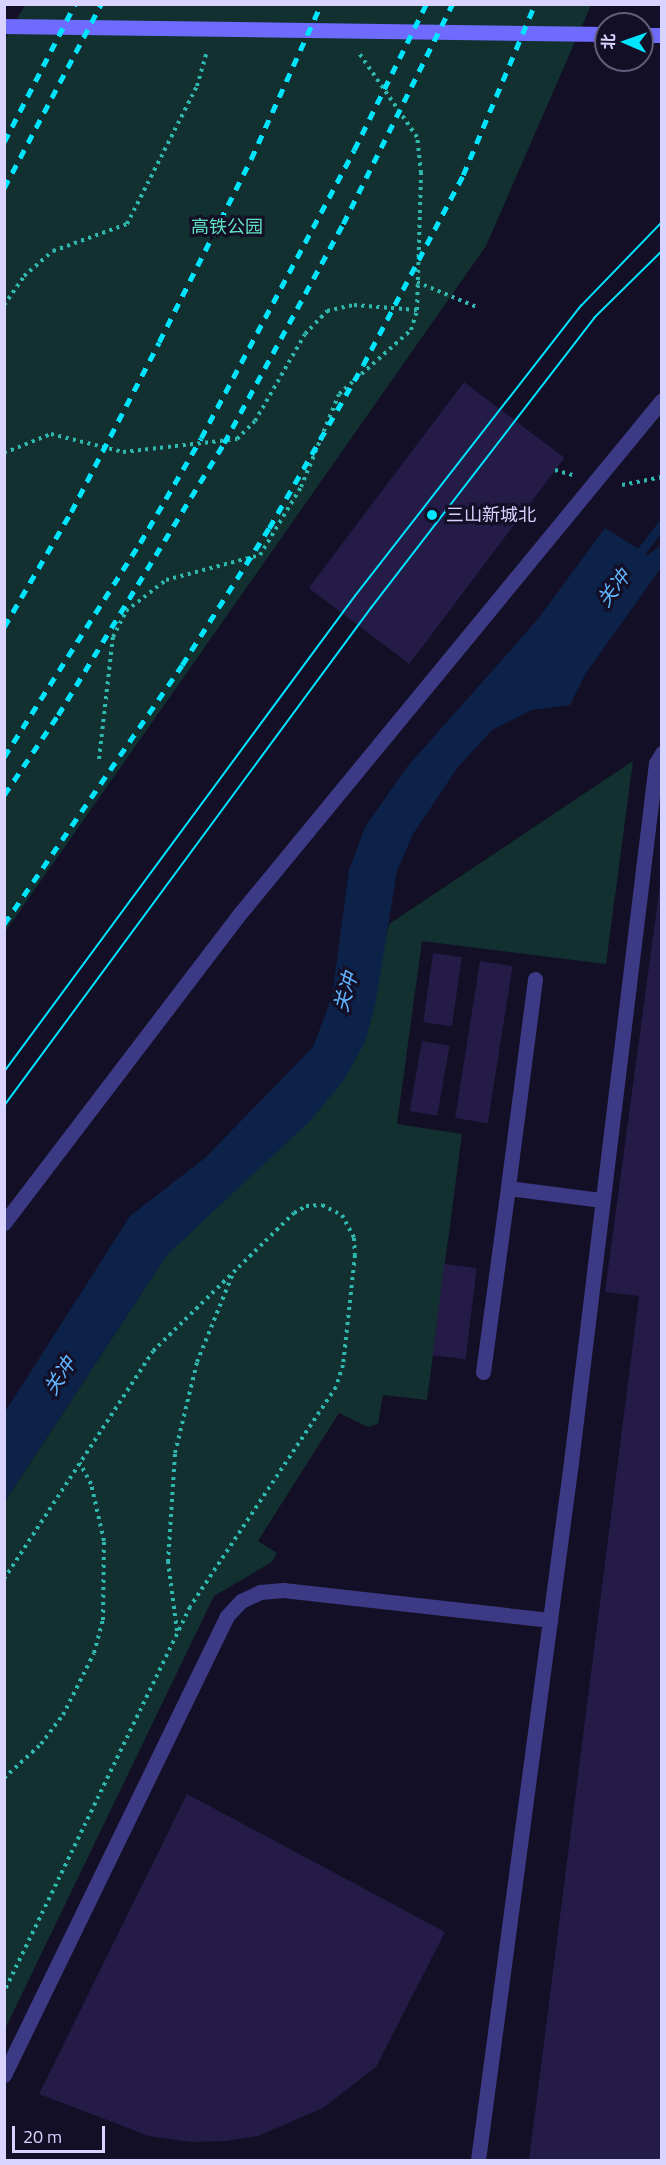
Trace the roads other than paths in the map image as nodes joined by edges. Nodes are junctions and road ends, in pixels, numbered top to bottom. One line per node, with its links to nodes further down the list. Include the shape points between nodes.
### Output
1 (4, 26): 2 (main road)
2 (594, 34)
3 (662, 400): 8 (street, via 242,911)
4 (662, 753): 7 (street, via 656,763)
5 (535, 979): 6 (street)
6 (508, 1188): 7 (street); 9 (street)
7 (602, 1200): 10 (street)
8 (4, 1223)
9 (483, 1372)
10 (550, 1620): 11 (street, via 283,1590 260,1592 241,1601 222,1626); 12 (street)
11 (4, 2075)
12 (478, 2160)

